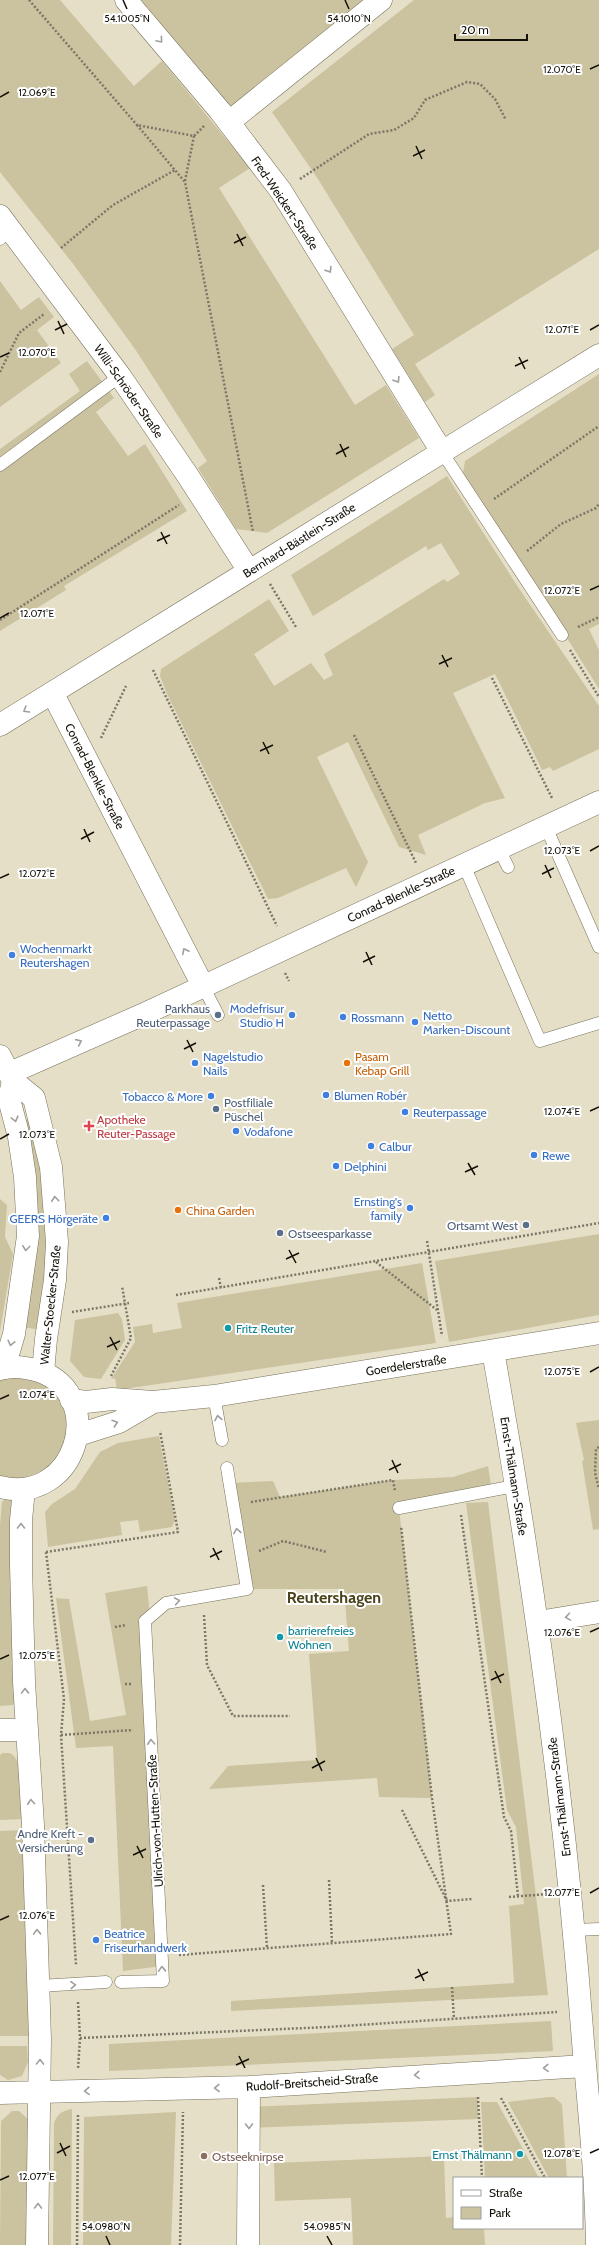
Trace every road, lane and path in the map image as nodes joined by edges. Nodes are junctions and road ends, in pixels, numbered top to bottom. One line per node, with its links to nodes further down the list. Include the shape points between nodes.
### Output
1 (29, 0): 6 (path)
2 (126, 0): 4 (street, Fred-Weickert-Straße, one-way to 4)
3 (381, 0): 4 (street)
4 (225, 116): 7 (path); 10 (street, Fred-Weickert-Straße)
5 (506, 120): 10 (path, via 495,99 480,84 467,82 425,100 414,118 394,130 369,134)
6 (137, 125): 7 (path); 8 (path)
7 (194, 136): 9 (path)
8 (175, 170): 9 (path); 12 (path, via 113,205)
9 (184, 182): 23 (path)
10 (280, 191): 18 (street, Fred-Weickert-Straße, one-way to 18)
11 (4, 228): 16 (street, Willi-Schröder-Straße)
12 (61, 248)
13 (48, 311): 15 (path, via 20,333)
14 (599, 355): 18 (street, Bernhard-Bästlein-Straße)
15 (0, 372)
16 (120, 376): 19 (lane); 25 (street, Willi-Schröder-Straße)
17 (599, 426): 22 (path)
18 (442, 452): 22 (lane); 25 (street, Bernhard-Bästlein-Straße)
19 (0, 466)
20 (183, 503): 28 (path)
21 (599, 504): 24 (path, via 596,508 561,524)
22 (479, 509): 24 (lane)
23 (255, 539)
24 (513, 562): 30 (lane)
25 (249, 571): 34 (street, Bernhard-Bästlein-Straße)
26 (270, 584): 29 (path)
27 (599, 617): 30 (path)
28 (0, 620)
29 (296, 627)
30 (562, 635): 35 (path)
31 (152, 670): 44 (path)
32 (492, 678): 39 (path)
33 (126, 686): 38 (path)
34 (53, 694): 36 (street, Bernhard-Bästlein-Straße, one-way to 36); 48 (street, Conrad-Blenkle-Straße, one-way to 34)
35 (599, 697)
36 (0, 725)
37 (354, 735): 43 (path)
38 (99, 743)
39 (553, 801)
40 (599, 802): 41 (street, Conrad-Blenkle-Straße)
41 (546, 827): 42 (street, Conrad-Blenkle-Straße, via 504,858); 45 (lane)
42 (464, 865): 43 (street, Conrad-Blenkle-Straße); 50 (lane, via 540,1041)
43 (426, 883): 48 (street, Conrad-Blenkle-Straße)
44 (278, 928)
45 (599, 947)
46 (285, 972): 47 (path)
47 (290, 981)
48 (203, 986): 49 (lane); 51 (street, Conrad-Blenkle-Straße, one-way to 48)
49 (218, 1014)
50 (599, 1023)
51 (8, 1070): 67 (street, one-way to 67, via 9,1098 19,1137 25,1177 28,1236 14,1334); 68 (street, Walter-Stoecker-Straße, one-way to 51, via 55,1280 57,1242 51,1167 34,1098)
52 (599, 1223): 54 (path)
53 (427, 1242): 54 (path)
54 (429, 1253): 55 (path); 62 (path)
55 (376, 1262): 58 (path); 62 (path)
56 (219, 1278): 58 (path)
57 (122, 1286): 61 (path)
58 (221, 1288): 59 (path)
59 (176, 1295)
60 (129, 1303): 61 (path)
61 (125, 1304): 63 (path); 69 (path, via 131,1338)
62 (438, 1310): 65 (path)
63 (66, 1313)
64 (599, 1333): 66 (street, Goerdelerstraße)
65 (443, 1343)
66 (493, 1352): 70 (street, Goerdelerstraße); 80 (street, Ernst-Thälmann-Straße)
67 (2, 1369): 68 (street, via 23,1367)
68 (43, 1372): 71 (street, via 60,1384)
69 (107, 1383)
70 (214, 1396): 72 (street, Goerdelerstraße); 75 (lane, one-way to 70)
71 (71, 1400): 72 (street, Goerdelerstraße); 74 (street, via 76,1411)
72 (153, 1402): 74 (street, Goerdelerstraße, one-way to 72, via 119,1422)
73 (160, 1431): 88 (path, via 178,1532)
74 (78, 1435): 82 (street, via 64,1467 46,1481)
75 (222, 1440)
76 (599, 1447): 78 (path, via 596,1449)
77 (227, 1468): 85 (lane)
78 (595, 1473): 79 (path); 83 (path)
79 (599, 1473)
80 (515, 1486): 84 (lane); 93 (street, Ernst-Thälmann-Straße)
81 (0, 1487): 82 (street)
82 (24, 1488): 96 (street, one-way to 82, via 21,1564)
83 (599, 1489)
84 (459, 1497): 86 (lane); 102 (path, via 504,1817 511,1831)
85 (233, 1505): 86 (path, via 393,1480); 90 (lane, one-way to 85)
86 (399, 1508): 104 (path, via 432,1798)
87 (44, 1547): 88 (path)
88 (46, 1552): 98 (path, via 64,1699)
89 (327, 1552): 90 (path, via 283,1541)
90 (242, 1558): 91 (lane, via 247,1589)
91 (203, 1597): 94 (path, via 207,1665 233,1716); 109 (lane, Ulrich-von-Hutten-Straße, one-way to 91, via 144,1621 166,1603)
92 (599, 1612): 93 (street, one-way to 93)
93 (538, 1622): 106 (street, Ernst-Thälmann-Straße)
94 (290, 1716)
95 (0, 1730): 96 (street)
96 (26, 1730): 113 (street, one-way to 96, via 33,1825)
97 (135, 1730): 98 (path)
98 (61, 1735): 112 (path)
99 (402, 1810): 104 (path)
100 (329, 1880): 107 (path)
101 (263, 1885): 108 (path)
102 (518, 1896)
103 (472, 1899): 104 (path)
104 (447, 1901): 107 (path, via 451,1934)
105 (599, 1929): 106 (lane)
106 (574, 1930): 118 (street, Ernst-Thälmann-Straße)
107 (332, 1943): 108 (path)
108 (267, 1948): 109 (path)
109 (162, 1956): 111 (lane, Ulrich-von-Hutten-Straße, one-way to 109, via 163,1981)
110 (106, 1982): 112 (lane)
111 (121, 1982)
112 (77, 1985): 113 (lane, one-way to 112)
113 (39, 1986): 121 (street, one-way to 113)
114 (452, 1987): 116 (path)
115 (558, 2012): 116 (path)
116 (454, 2019): 117 (path)
117 (80, 2038)
118 (585, 2066): 119 (street, Rudolf-Breitscheid-Straße, one-way to 119); 127 (street, Ernst-Thälmann-Straße)
119 (249, 2087): 120 (street, Rudolf-Breitscheid-Straße, one-way to 120); 130 (street, one-way to 130)
120 (181, 2089): 121 (street, Rudolf-Breitscheid-Straße, one-way to 121); 129 (path, via 183,2109)
121 (39, 2092): 122 (street); 128 (street, one-way to 121)
122 (0, 2093)
123 (478, 2097): 125 (path)
124 (501, 2098): 126 (path)
125 (482, 2177)
126 (544, 2177)
127 (598, 2211): 131 (street, Ernst-Thälmann-Straße)
128 (37, 2245)
129 (180, 2245)
130 (248, 2245)
131 (597, 2245)

